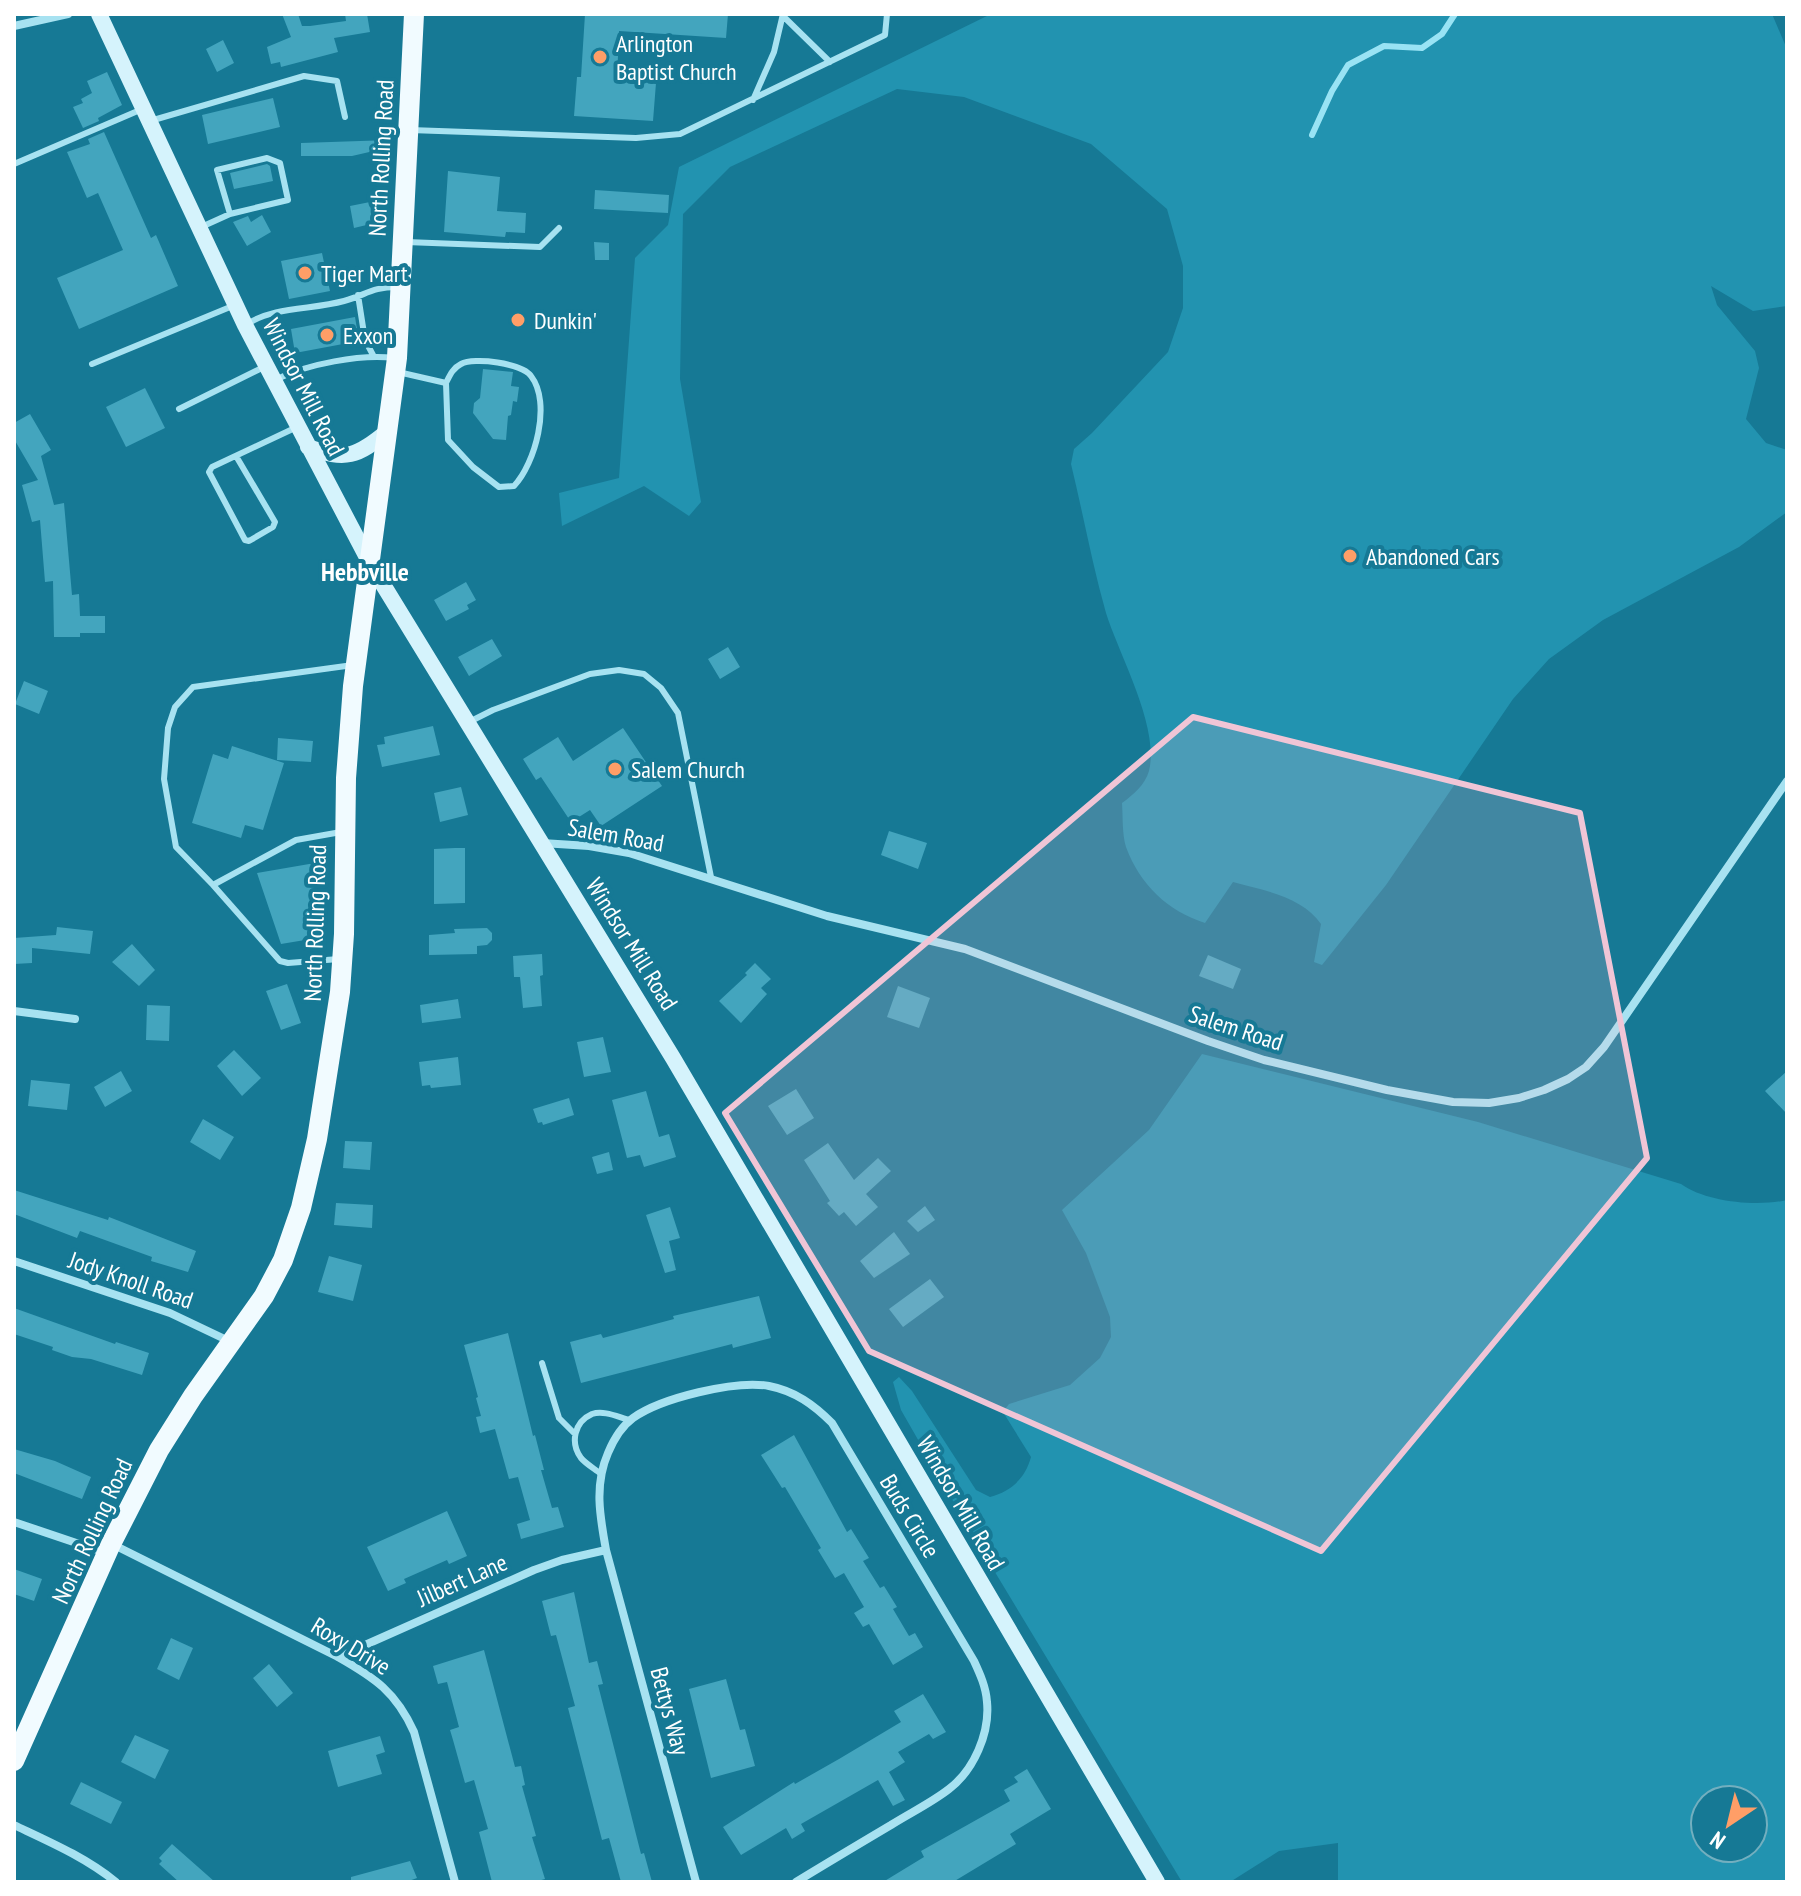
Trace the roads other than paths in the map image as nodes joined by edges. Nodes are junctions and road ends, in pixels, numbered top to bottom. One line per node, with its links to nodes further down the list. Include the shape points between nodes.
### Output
1 (68, 14): 6 (street)
2 (99, 14): 9 (main road, Windsor Mill Road)
3 (414, 14): 11 (main road, North Rolling Road)
4 (887, 14): 7 (lane, via 885,35)
5 (783, 15): 7 (lane); 8 (lane)
6 (14, 26)
7 (830, 62): 8 (lane)
8 (753, 100): 11 (lane, via 660,138)
9 (147, 115): 10 (lane, via 304,76 337,81); 12 (lane); 14 (main road, Windsor Mill Road)
10 (345, 117)
11 (407, 130): 16 (main road, North Rolling Road)
12 (14, 164)
13 (230, 214): 13 (lane, via 288,200 280,163 267,158 217,170); 14 (lane)
14 (199, 228): 19 (main road, Windsor Mill Road)
15 (559, 228): 16 (lane, via 540,247)
16 (403, 242): 17 (main road, North Rolling Road)
17 (401, 287): 18 (lane, via 379,287); 23 (main road, North Rolling Road)
18 (358, 295): 20 (lane, via 262,315); 21 (lane, via 365,340)
19 (235, 305): 20 (main road, Windsor Mill Road); 22 (lane)
20 (245, 325): 24 (main road, Windsor Mill Road)
21 (373, 355): 23 (lane); 24 (lane)
22 (92, 364)
23 (396, 365): 25 (lane); 28 (main road, North Rolling Road)
24 (270, 373): 26 (lane); 27 (main road, Windsor Mill Road)
25 (446, 383): 25 (lane, via 453,368 465,362 520,367 531,376 539,394 539,428 524,475 514,486 499,487 448,440)
26 (179, 409)
27 (297, 427): 29 (main road, Windsor Mill Road); 30 (lane)
28 (388, 431): 29 (main road, via 366,450 349,456); 31 (main road, North Rolling Road)
29 (308, 447): 31 (main road, Windsor Mill Road)
30 (236, 456): 30 (lane, via 209,472 249,541 275,522)
31 (371, 565): 32 (main road, North Rolling Road); 33 (main road, Windsor Mill Road)
32 (357, 665): 35 (main road, North Rolling Road); 38 (lane, via 193,687 175,707 164,779 176,847)
33 (468, 722): 36 (main road, Windsor Mill Road); 37 (lane, via 590,674 644,674 678,713)
34 (1787, 781): 37 (street, Salem Road, via 1586,1067 1519,1098 1489,1103 1387,1090 1264,1060 965,949 827,916)
35 (345, 832): 38 (lane, via 296,840); 39 (main road, North Rolling Road)
36 (541, 843): 37 (street, Salem Road, via 629,853); 58 (main road, Windsor Mill Road, via 810,1288)
37 (711, 877)
38 (213, 885): 39 (lane, via 280,961)
39 (342, 959): 43 (main road, North Rolling Road, via 330,1068 301,1208 283,1260)
40 (14, 1011): 41 (street)
41 (75, 1019)
42 (14, 1261): 43 (street, Jody Knoll Road, via 170,1313)
43 (231, 1343): 49 (main road, North Rolling Road, via 159,1450)
44 (542, 1363): 46 (lane, via 559,1418)
45 (630, 1420): 46 (lane, via 593,1414); 47 (street, via 611,1446); 57 (street, Buds Circle, via 665,1403 731,1385 772,1386 815,1406 832,1423 983,1681 987,1718 974,1760 962,1777 935,1799)
46 (574, 1433): 47 (lane, via 582,1458)
47 (601, 1474): 50 (street, via 598,1496)
48 (14, 1522): 49 (street, Roxy Drive)
49 (109, 1549): 51 (street, Roxy Drive); 52 (main road, North Rolling Road)
50 (606, 1550): 51 (street, Jilbert Lane, via 534,1570); 56 (street, Bettys Way)
51 (338, 1657): 55 (street, Roxy Drive, via 367,1674 404,1709)
52 (14, 1761)
53 (14, 1825): 54 (street, via 70,1851)
54 (116, 1882)
55 (455, 1882)
56 (696, 1882)
57 (796, 1882)
58 (1157, 1882)

